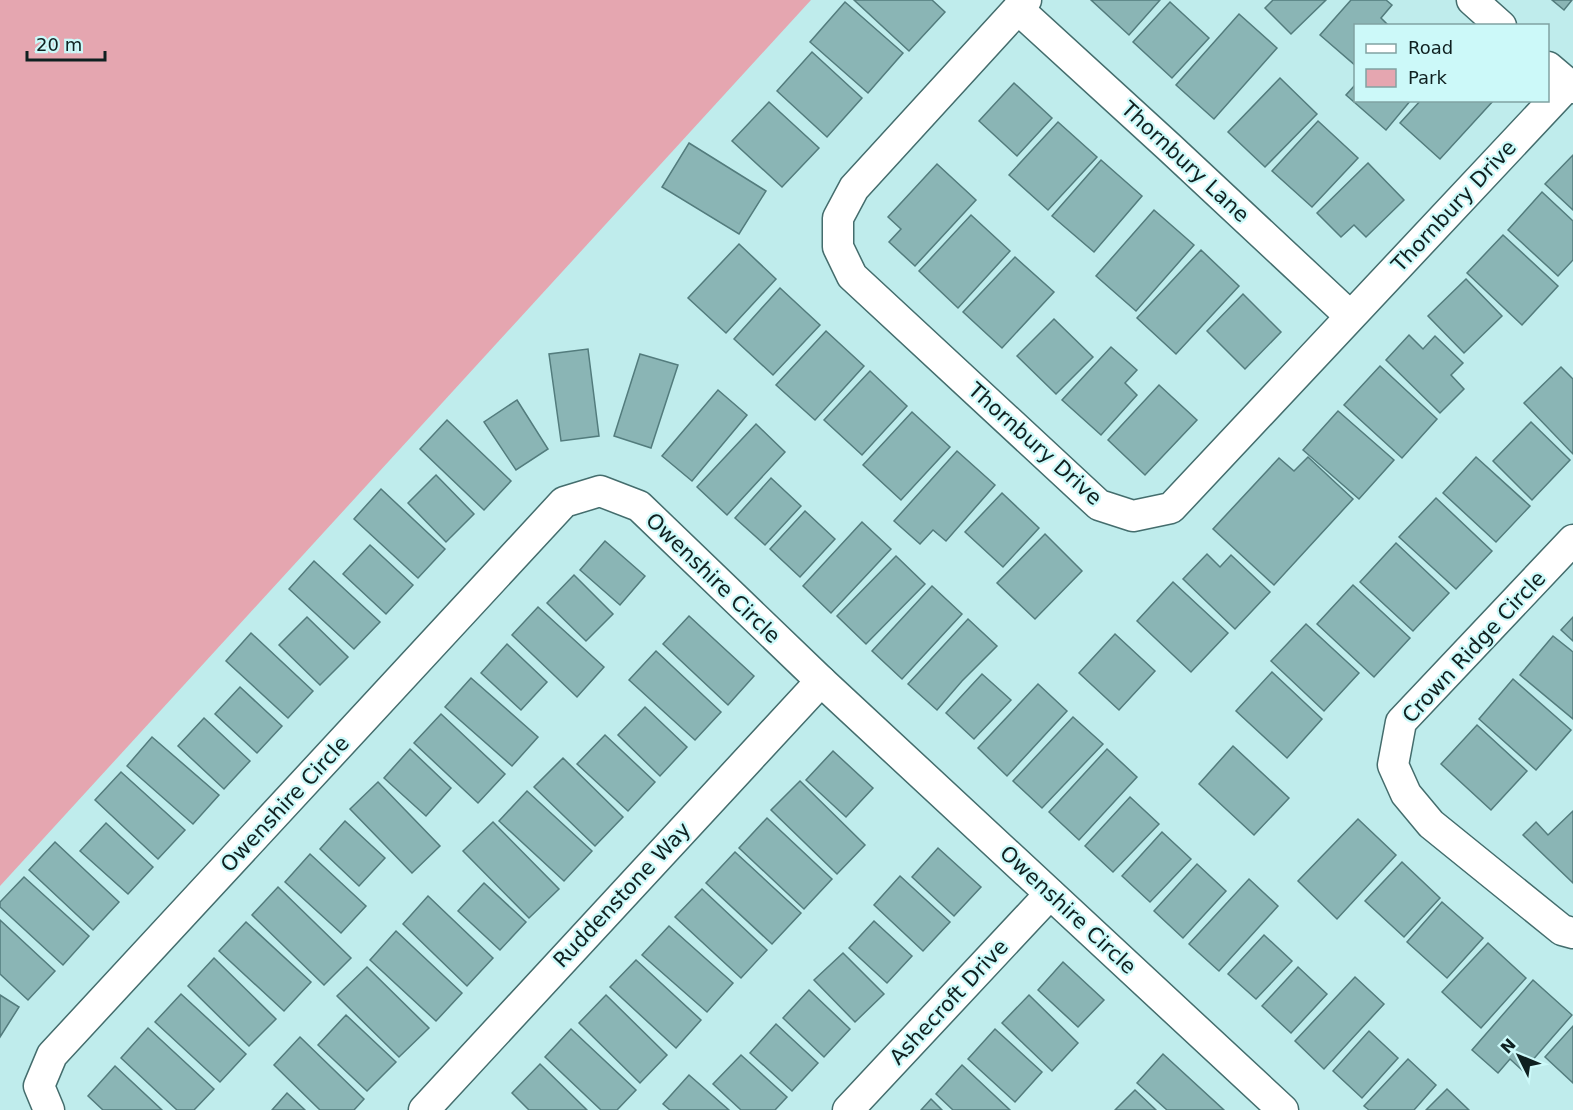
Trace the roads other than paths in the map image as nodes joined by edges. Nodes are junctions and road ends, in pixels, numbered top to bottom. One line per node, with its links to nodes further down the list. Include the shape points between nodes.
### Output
1 (1472, 0): 3 (street)
2 (1022, 4): 7 (street, Thornbury Lane); 7 (street, Thornbury Drive, via 854,188 838,218 838,247 852,276 1099,505 1133,516 1171,508)
3 (1499, 24)
4 (1563, 80): 5 (street, Thornbury Drive)
5 (1549, 96)
6 (1543, 102): 7 (street, Thornbury Drive)
7 (1350, 316)
8 (1573, 540): 11 (street, Crown Ridge Circle, via 1401,722 1393,765 1406,794 1431,824 1562,930)
9 (821, 681): 10 (street, Owenshire Circle); 12 (street, Owenshire Circle, via 639,506 600,491 564,502 52,1055 39,1086); 13 (street, Ruddenstone Way)
10 (1050, 894): 14 (street, Ashecroft Drive); 15 (street, Owenshire Circle)
11 (1573, 933)
12 (49, 1110)
13 (424, 1110)
14 (848, 1110)
15 (1283, 1110)

